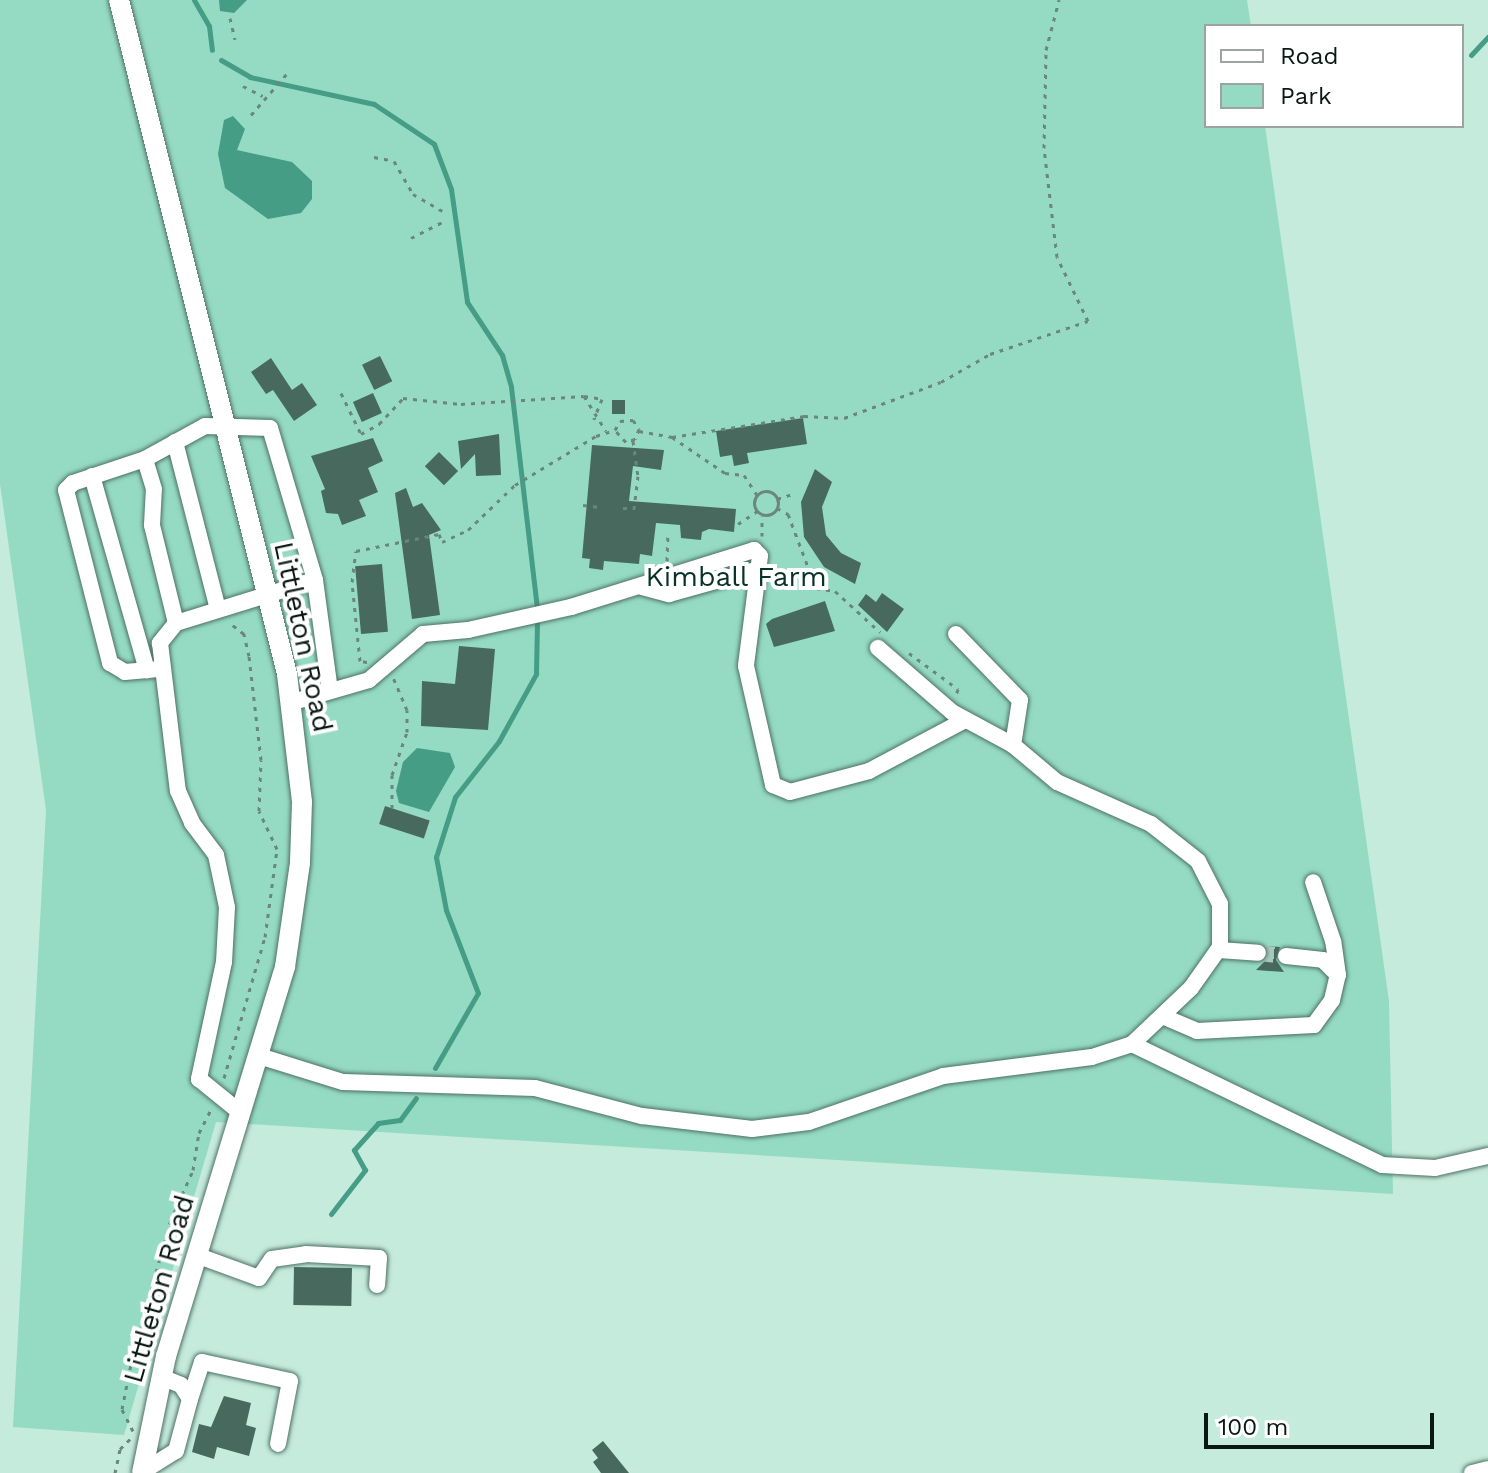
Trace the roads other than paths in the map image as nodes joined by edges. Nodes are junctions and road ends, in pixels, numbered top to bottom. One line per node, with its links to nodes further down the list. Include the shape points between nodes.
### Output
1 (119, 0): 2 (main road, Littleton Road)
2 (225, 426): 3 (lane, via 205,426); 7 (lane, via 270,428); 9 (main road, Littleton Road)
3 (175, 442): 4 (lane); 10 (lane)
4 (145, 459): 5 (lane); 11 (lane, via 154,489 152,525)
5 (92, 476): 14 (lane); 14 (lane, via 66,490 104,652 117,669)
6 (760, 562): 8 (lane, via 669,594); 8 (lane, via 758,551 739,552); 17 (lane, via 746,666 773,785 790,792 869,771)
7 (315, 580): 9 (lane); 15 (lane)
8 (642, 587): 15 (lane, via 500,624 423,634 369,680)
9 (267, 595): 10 (lane); 16 (main road, Littleton Road)
10 (218, 610): 11 (lane)
11 (176, 623): 14 (lane, via 160,643)
12 (956, 634): 18 (lane, via 1020,700)
13 (880, 641): 17 (lane)
14 (154, 670): 27 (lane, via 171,706 178,791 192,823 216,855 225,885 224,962 199,1079)
15 (330, 691): 16 (lane)
16 (293, 702): 26 (main road, Littleton Road, via 302,802 300,863 285,967)
17 (965, 720): 18 (lane)
18 (1013, 745): 20 (lane, via 1057,782 1151,824 1191,853 1220,904)
19 (1313, 882): 23 (lane)
20 (1219, 950): 21 (lane); 24 (lane)
21 (1258, 953)
22 (1286, 956): 23 (lane, via 1323,960)
23 (1338, 975): 24 (lane, via 1332,1000 1314,1025 1197,1031)
24 (1162, 1016): 25 (lane)
25 (1132, 1044): 26 (lane, via 1092,1057 943,1076 809,1122 752,1129 642,1116 535,1088 343,1082); 28 (lane, via 1382,1165 1435,1168)
26 (259, 1056): 27 (main road, Littleton Road)
27 (241, 1113): 29 (main road, Littleton Road)
28 (1488, 1156)
29 (196, 1255): 30 (lane, via 259,1278 272,1259 306,1254 379,1258); 31 (main road, Littleton Road)
30 (377, 1285)
31 (161, 1377): 32 (lane, via 181,1385); 35 (main road, Littleton Road)
32 (190, 1399): 33 (lane, via 202,1362 290,1381); 35 (lane, via 176,1451)
33 (278, 1444)
34 (1488, 1469): 36 (lane)
35 (142, 1472)
36 (1472, 1473)

